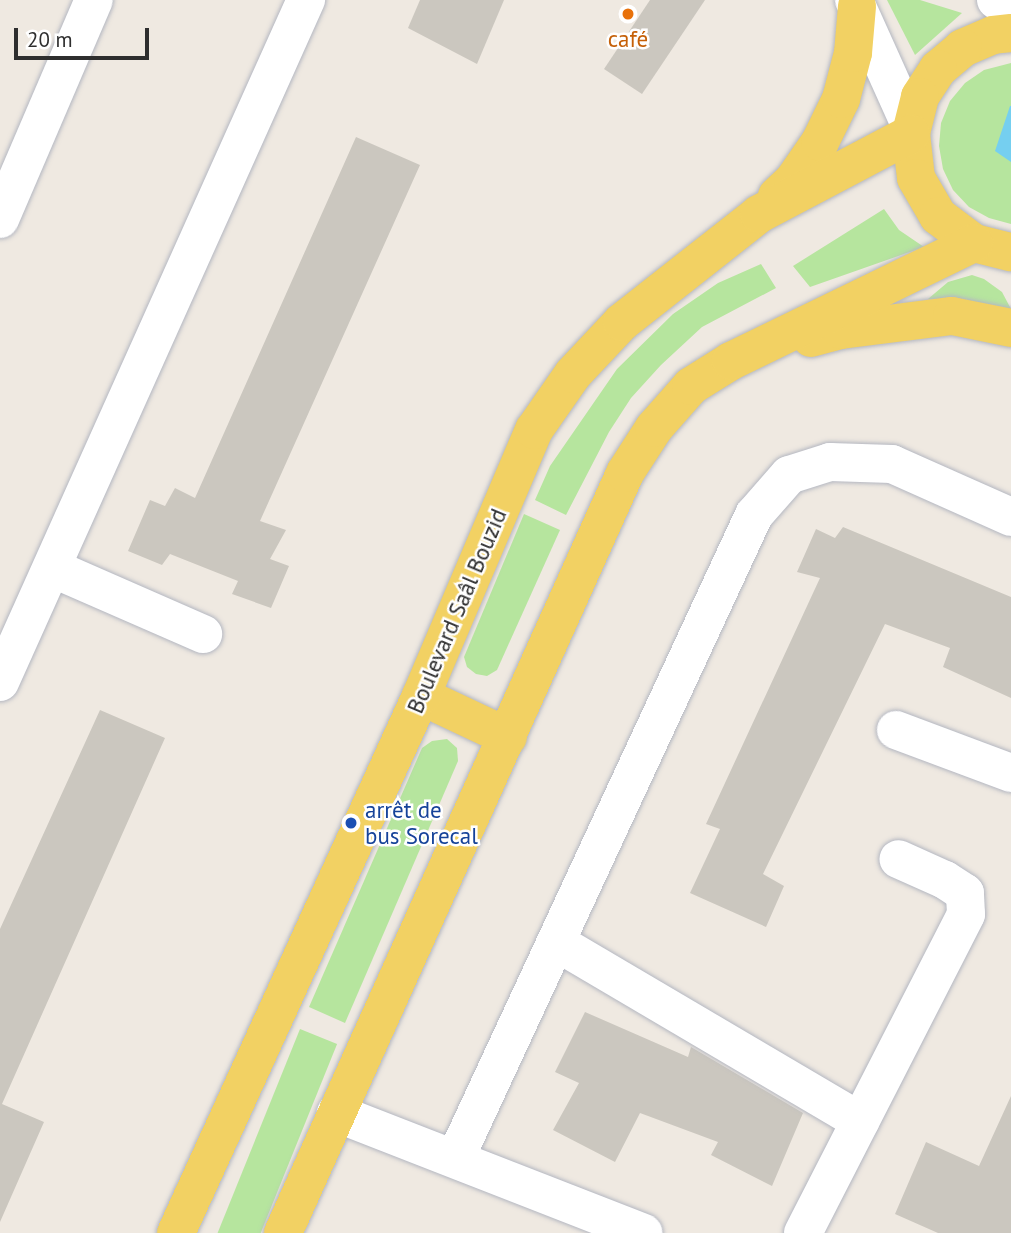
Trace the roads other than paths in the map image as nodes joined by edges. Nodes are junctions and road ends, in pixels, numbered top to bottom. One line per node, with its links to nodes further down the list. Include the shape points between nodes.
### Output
1 (94, 0): 9 (street)
2 (306, 0): 15 (street)
3 (996, 0): 5 (street)
4 (856, 3): 7 (street); 8 (main road, via 853,54 835,110 793,181)
5 (1011, 9)
6 (1011, 33): 7 (main road, via 963,48 938,69 920,97)
7 (911, 131): 8 (main road, Boulevard Saâl Bouzid); 10 (main road, via 911,156 925,198 938,216)
8 (759, 214): 18 (main road, Boulevard Saâl Bouzid, via 622,322 572,374 534,430)
9 (0, 219)
10 (974, 243): 11 (main road); 13 (main road)
11 (1011, 253)
12 (1011, 328): 13 (main road, via 952,316 841,330)
13 (731, 361): 20 (main road, via 691,386 654,428 625,474)
14 (1011, 517): 23 (street, via 892,464 830,463 789,475 754,515)
15 (52, 568): 16 (street); 17 (street)
16 (203, 634)
17 (0, 682)
18 (421, 696): 20 (main road); 27 (main road, Boulevard Saâl Bouzid)
19 (896, 730): 21 (street)
20 (508, 737): 24 (main road)
21 (1011, 773)
22 (898, 859): 25 (street, via 965,893 966,914)
23 (556, 942): 25 (street); 26 (street)
24 (336, 1113): 26 (street); 28 (main road)
25 (860, 1121): 30 (street)
26 (456, 1157): 29 (street)
27 (176, 1233)
28 (283, 1233)
29 (643, 1233)
30 (803, 1233)

